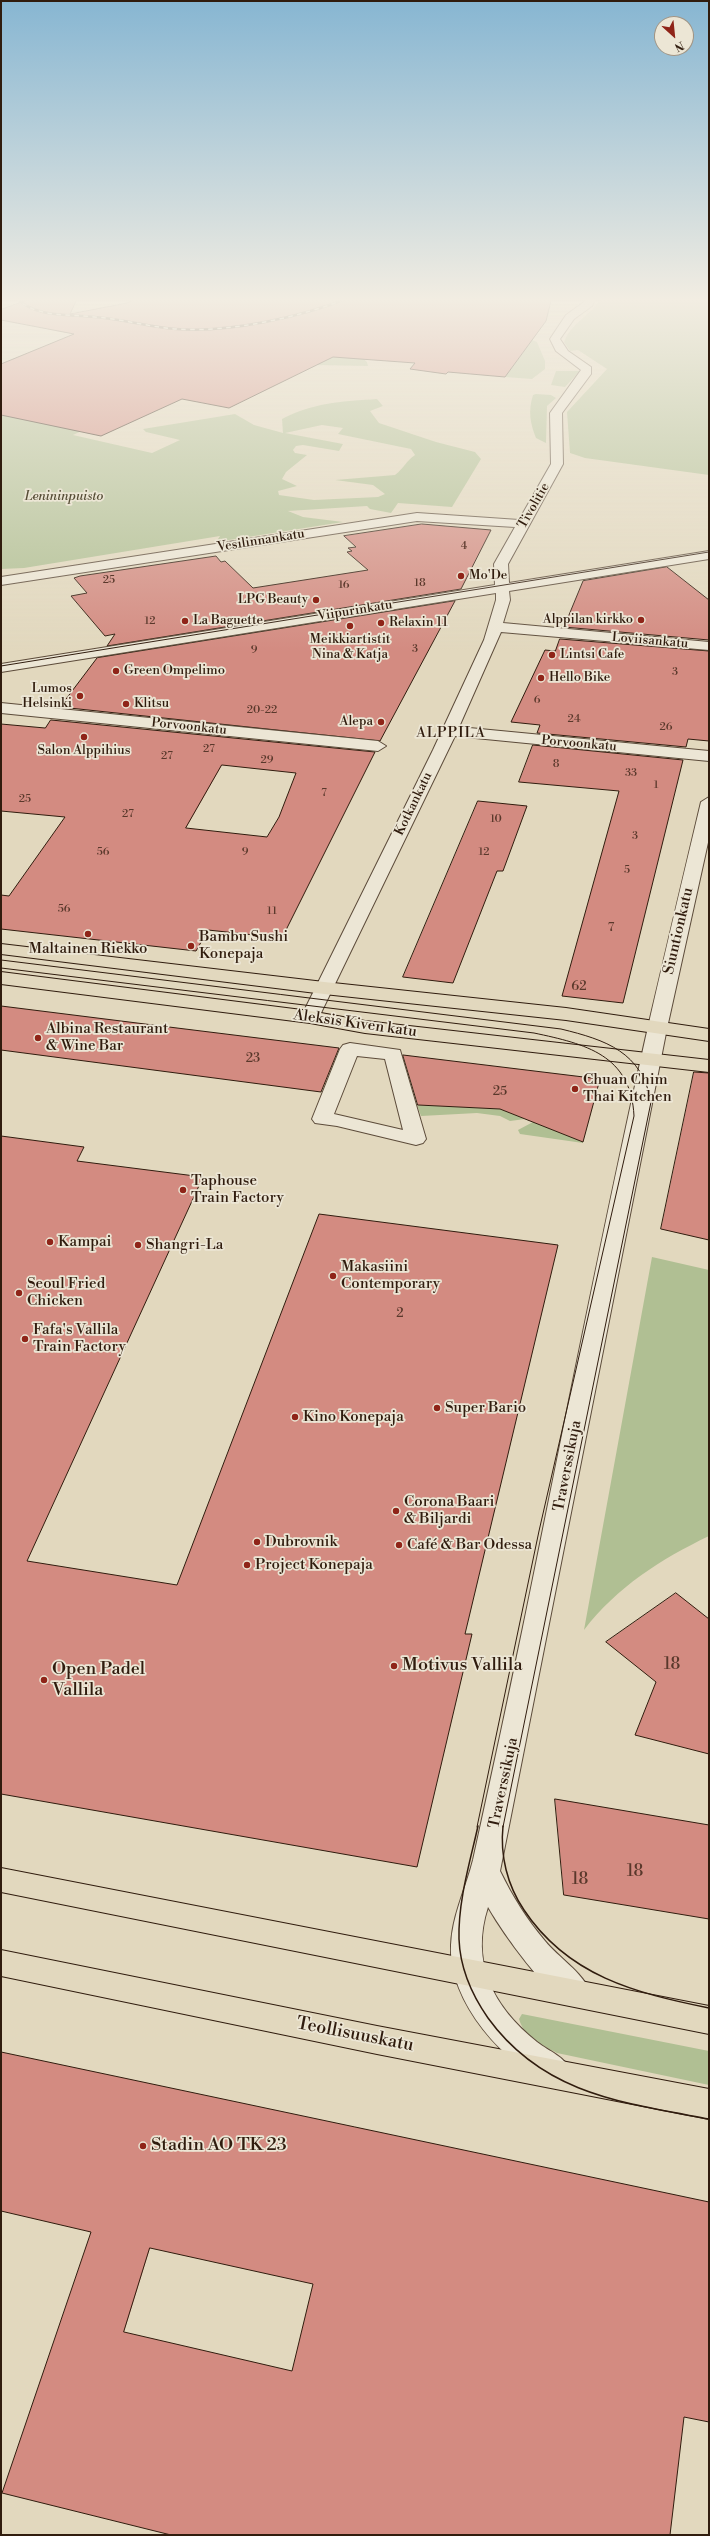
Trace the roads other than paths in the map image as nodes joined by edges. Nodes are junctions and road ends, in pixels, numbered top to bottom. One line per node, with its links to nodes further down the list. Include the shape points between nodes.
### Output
1 (556, 415): 2 (street, Tivolitie, via 557,464)
2 (523, 524): 4 (street, Vesilinnankatu, via 417,517); 5 (street, Tivolitie, via 502,564)
3 (709, 555): 5 (street, Viipurinkatu)
4 (1, 580)
5 (504, 587): 6 (street, Kotkankatu); 8 (street, Viipurinkatu)
6 (495, 627): 7 (street, Loviisankatu); 10 (street, Kotkankatu)
7 (709, 646)
8 (1, 668)
9 (1, 708): 11 (street, Porvoonkatu)
10 (449, 731): 12 (street, Porvoonkatu); 16 (street, Kotkankatu)
11 (378, 746)
12 (709, 756)
13 (709, 802): 18 (street, Siuntionkatu)
14 (1, 949): 16 (main road, Aleksis Kiven katu)
15 (1, 978): 17 (main road, Aleksis Kiven katu)
16 (324, 988): 17 (street, Kotkankatu); 18 (main road, Aleksis Kiven katu, via 566,1014)
17 (310, 1017): 20 (main road, Aleksis Kiven katu, via 365,1027)
18 (656, 1028): 19 (main road, Aleksis Kiven katu); 20 (street, Siuntionkatu)
19 (709, 1035)
20 (650, 1060): 21 (main road, Aleksis Kiven katu); 23 (street, Traverssikuja)
21 (709, 1066)
22 (406, 1104): 22 (street, via 416,1138 322,1119 350,1049 393,1054)
23 (485, 1871): 26 (street, Traverssikuja, via 472,1910 466,1946); 27 (street, via 508,1917 529,1946 549,1969)
24 (9, 1882): 26 (main road)
25 (1, 1963): 29 (main road, Teollisuuskatu)
26 (469, 1972): 27 (main road); 29 (street, Traverssikuja, via 478,1996 504,2032 526,2052)
27 (575, 1991): 28 (main road)
28 (709, 2020)
29 (561, 2075): 30 (main road, Teollisuuskatu)
30 (709, 2104)

